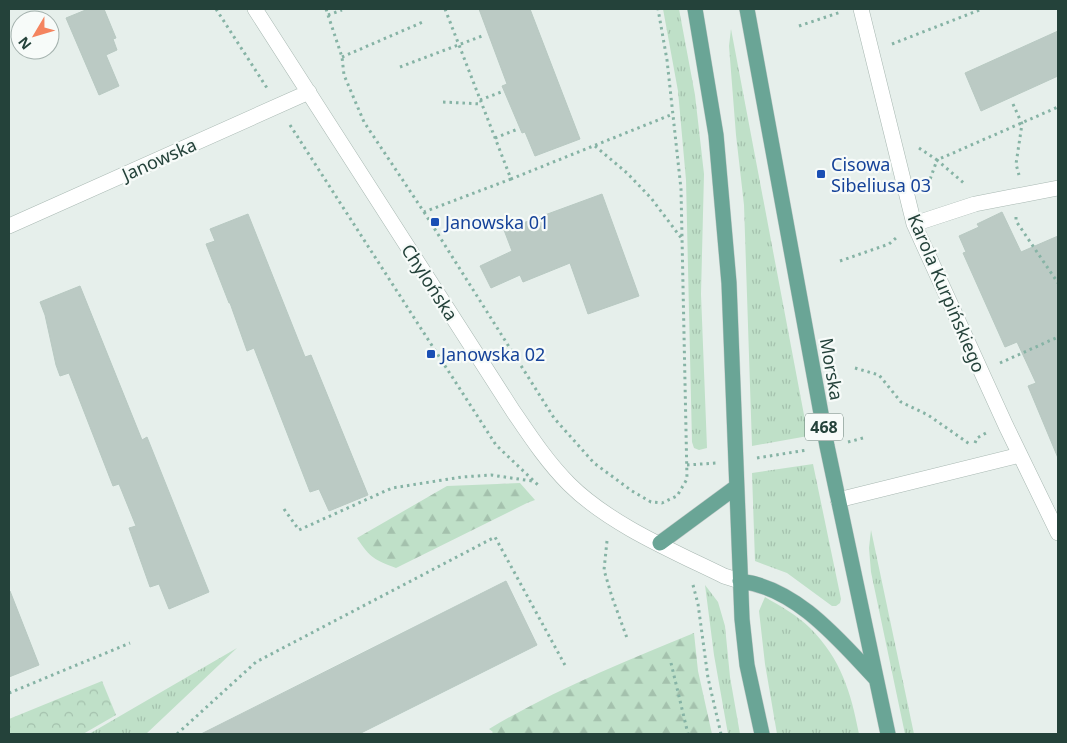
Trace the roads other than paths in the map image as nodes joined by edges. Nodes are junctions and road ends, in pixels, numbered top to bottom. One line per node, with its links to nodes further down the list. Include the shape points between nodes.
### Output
1 (255, 9): 5 (street, Chylońska)
2 (696, 9): 10 (main road, via 716,135 729,283)
3 (747, 9): 11 (main road, Morska / 468)
4 (861, 9): 7 (street, Karola Kurpińskiego)
5 (309, 92): 8 (street, Janowska); 13 (street, Chylońska, via 513,411 549,461 594,506)
6 (1058, 188): 7 (street, via 986,202)
7 (914, 224): 9 (street, Karola Kurpińskiego)
8 (9, 226)
9 (1020, 455): 11 (street); 12 (street, Karola Kurpińskiego)
10 (736, 487): 13 (main road); 14 (main road)
11 (838, 500): 15 (main road, Morska / 468)
12 (1058, 532)
13 (660, 543): 14 (street, Chylońska)
14 (740, 581): 15 (main road, via 756,583 796,604 838,639); 16 (main road, via 747,665)
15 (877, 680): 17 (main road, Morska / 468)
16 (762, 734)
17 (888, 734)

